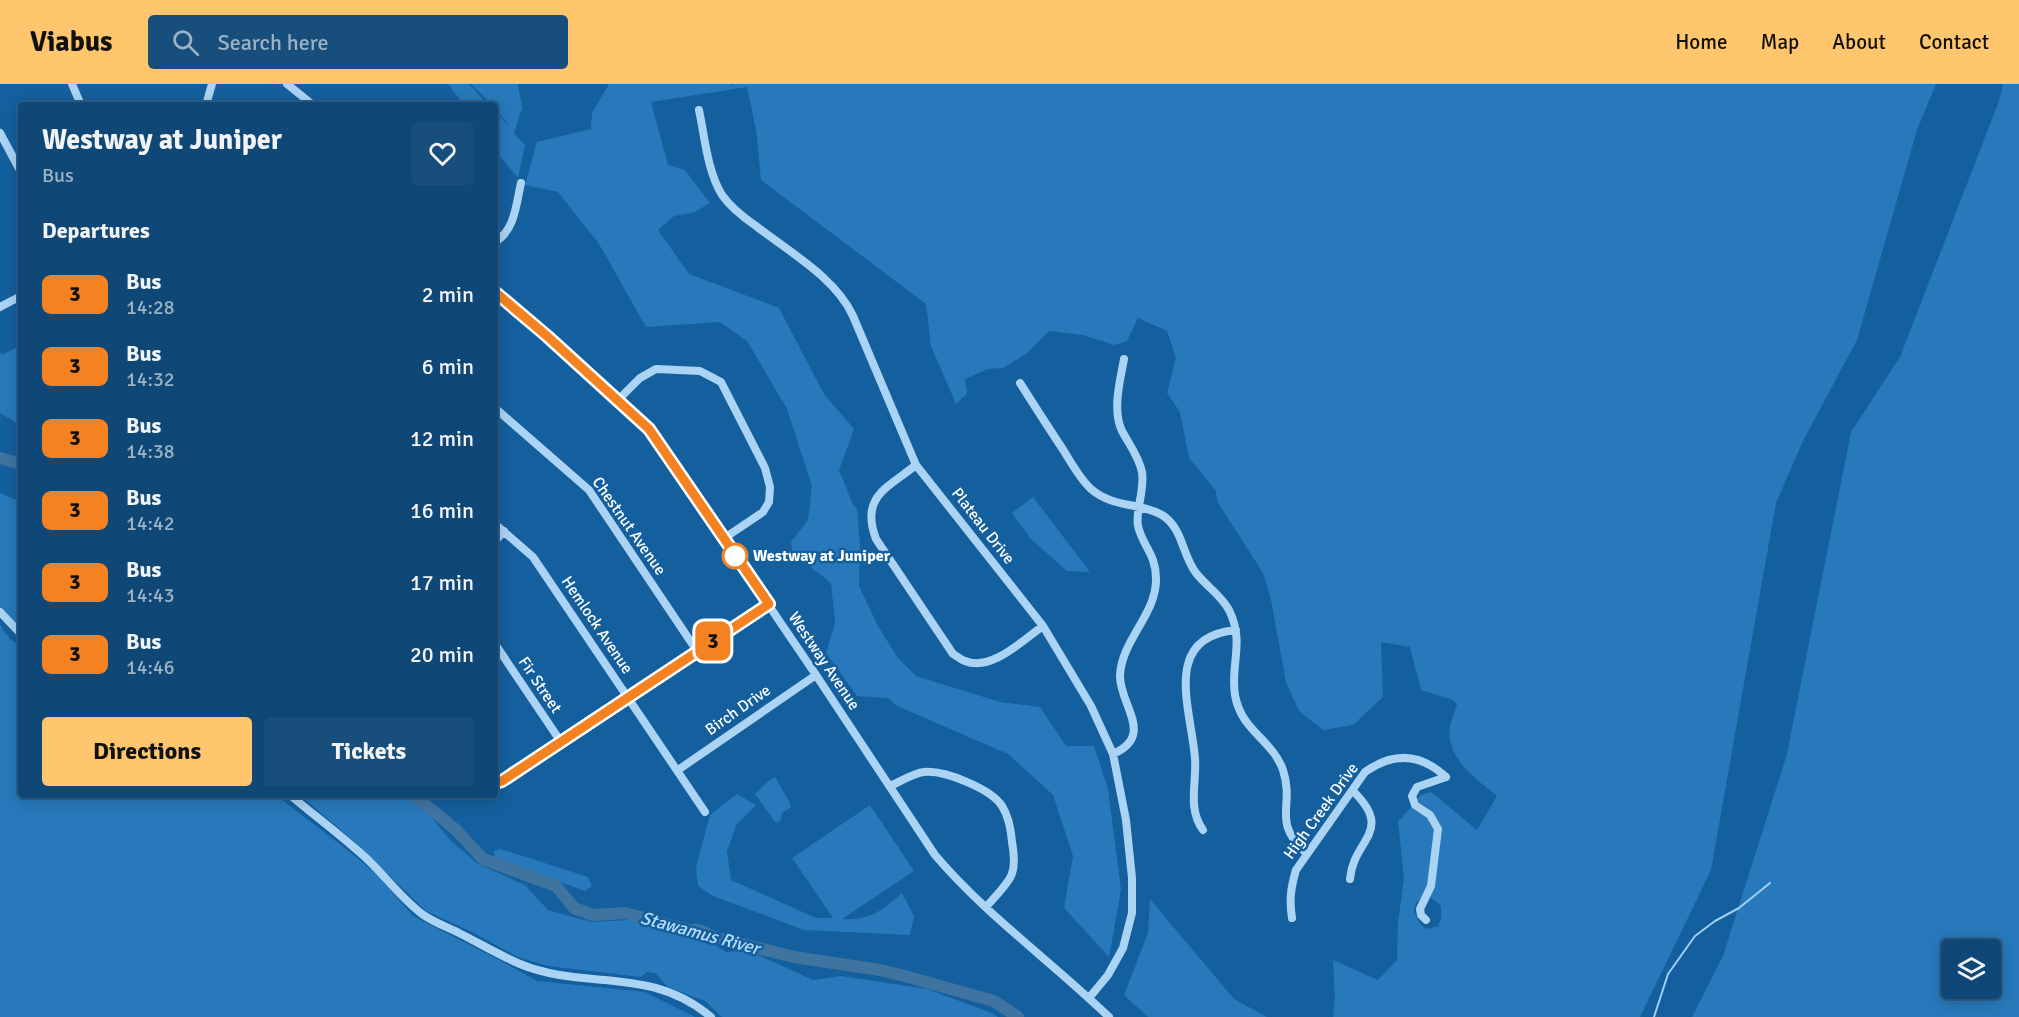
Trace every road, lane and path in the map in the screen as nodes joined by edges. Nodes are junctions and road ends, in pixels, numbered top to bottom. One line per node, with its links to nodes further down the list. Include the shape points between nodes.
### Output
1 (72, 84): 4 (street)
2 (212, 84): 5 (street)
3 (287, 84): 6 (street)
4 (80, 102)
5 (207, 102)
6 (309, 102)
7 (699, 110): 19 (street, Plateau Drive, via 711,171 728,203 824,279 849,307)
8 (0, 133): 9 (street)
9 (18, 166)
10 (521, 183): 11 (street, via 511,224)
11 (498, 240)
12 (498, 295): 17 (street, Westway Avenue)
13 (18, 298): 14 (street)
14 (0, 307)
15 (1124, 359): 20 (street, via 1117,413 1142,470)
16 (1020, 383): 20 (street, via 1086,484 1111,502)
17 (618, 400): 24 (street, Westway Avenue, via 655,436); 24 (street, via 640,378 656,369 700,370 721,382 765,468 770,488 763,512)
18 (498, 411): 31 (street, Chestnut Avenue, via 589,490)
19 (916, 465): 27 (street, Plateau Drive); 27 (street, via 879,494 870,512 871,525 876,539 953,654 978,664 990,662)
20 (1140, 508): 28 (street, via 1171,522 1196,574 1220,596); 35 (street, via 1138,526 1153,558 1156,585 1122,659 1121,688 1134,730 1130,742)
21 (498, 526): 22 (street, Hemlock Avenue)
22 (504, 531): 23 (street); 33 (street, Hemlock Avenue, via 533,557)
23 (498, 538)
24 (723, 539): 25 (street, Westway Avenue)
25 (769, 604): 31 (street); 32 (street, Westway Avenue)
26 (0, 612): 29 (street)
27 (1043, 626): 35 (street, Plateau Drive, via 1091,706)
28 (1236, 630): 42 (street, via 1201,642 1190,655 1185,673 1195,757 1194,806); 43 (street, via 1237,705 1244,721 1280,764 1286,789 1286,825 1294,842)
29 (18, 631)
30 (498, 648): 34 (street, Fir Street)
31 (697, 651): 33 (street)
32 (816, 675): 36 (street, Birch Drive); 38 (street, Westway Avenue)
33 (628, 698): 34 (street); 36 (street, Hemlock Avenue)
34 (561, 742): 37 (street)
35 (1113, 754): 48 (street, Plateau Drive, via 1132,872 1131,913 1123,948)
36 (678, 770): 41 (street, Hemlock Avenue)
37 (498, 782)
38 (890, 786): 45 (street, Westway Avenue, via 935,855); 45 (street, via 921,772 933,772 986,791 1004,808 1010,824 1011,878)
39 (1353, 791): 43 (street, High Creek Drive); 44 (street, via 1367,805 1372,821 1369,836 1352,864); 47 (street, High Creek Drive, via 1365,772 1377,764 1403,757 1436,769 1446,777 1417,787 1412,796 1415,805 1430,815 1438,829 1431,886 1420,909)
40 (294, 798): 49 (street, via 368,860 424,915 523,965 654,987 682,998)
41 (705, 812)
42 (1203, 830)
43 (1306, 853): 46 (street, High Creek Drive, via 1291,887)
44 (1350, 879)
45 (986, 907): 48 (street, Westway Avenue)
46 (1292, 918)
47 (1426, 920)
48 (1089, 998): 50 (street, Westway Avenue)
49 (711, 1017)
50 (1109, 1017)

